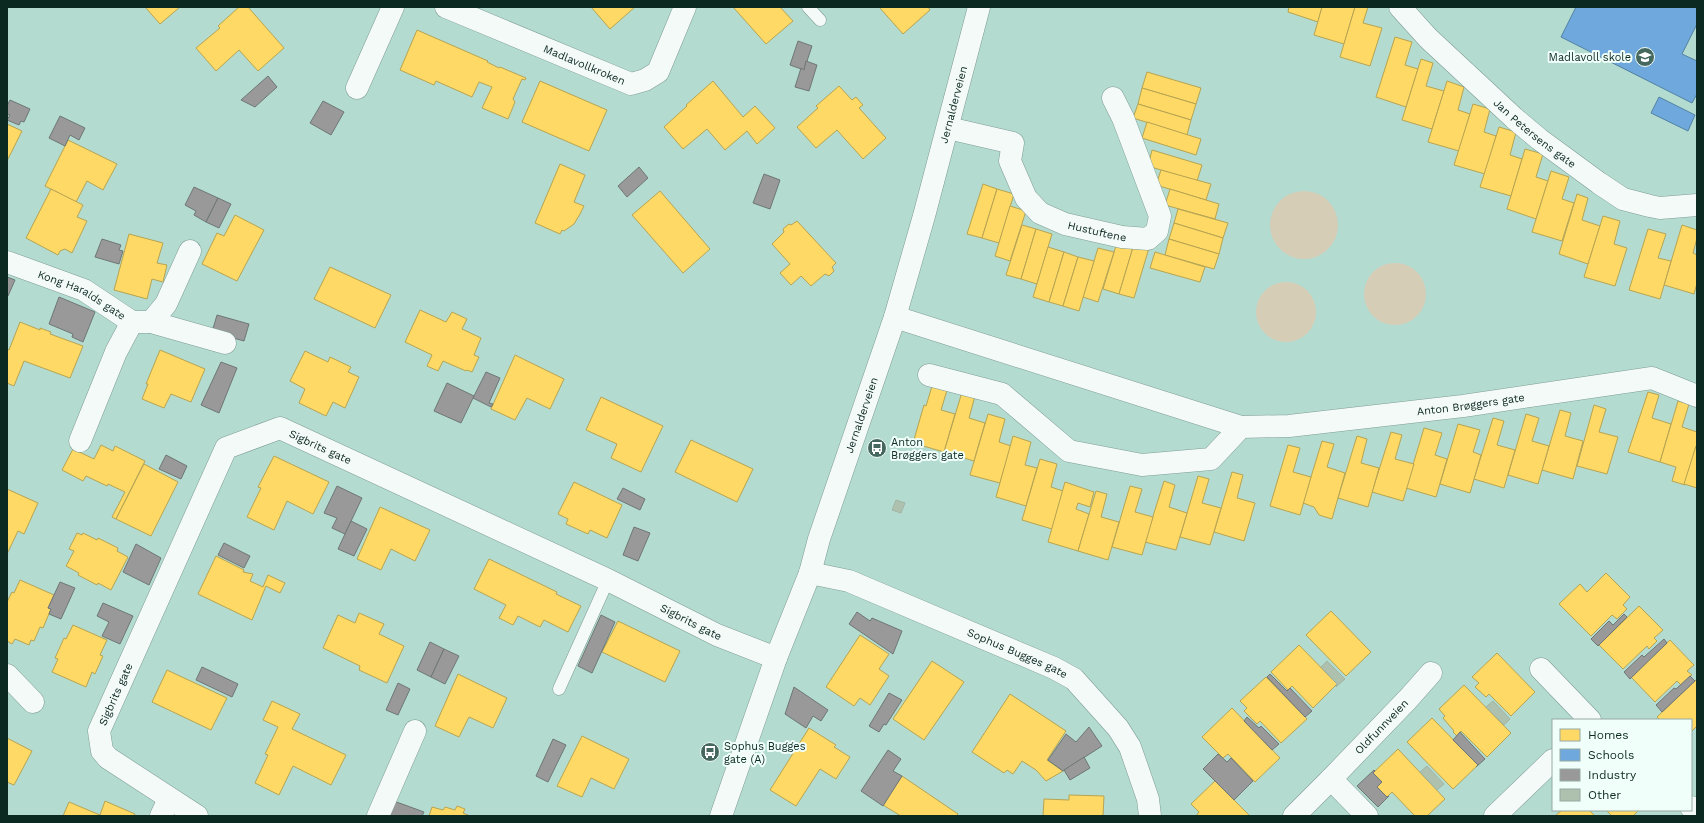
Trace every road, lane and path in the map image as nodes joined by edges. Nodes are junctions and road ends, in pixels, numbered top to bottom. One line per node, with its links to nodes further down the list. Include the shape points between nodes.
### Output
1 (393, 7): 8 (street)
2 (446, 7): 3 (street, Madlavollkroken, via 631,84 645,80 658,72)
3 (685, 7)
4 (808, 7): 7 (lane)
5 (979, 7): 10 (street, Jernalderveien)
6 (1400, 7): 11 (street, Jan Petersens gate, via 1428,38 1514,118 1599,183 1623,199 1650,206 1660,208)
7 (820, 20)
8 (357, 88)
9 (1113, 98): 10 (street, Hustuftene, via 1160,216 1157,232 1148,239 1122,237 1065,224 1040,213 1026,198 1010,161 1014,143)
10 (948, 128): 14 (street, Jernalderveien)
11 (1697, 205)
12 (190, 251): 15 (street, via 166,304)
13 (7, 262): 15 (street, Kong Haralds gate, via 84,290)
14 (895, 317): 19 (street, Anton Brøggers gate); 21 (street, Jernalderveien, via 819,539)
15 (142, 322): 16 (street, Kong Haralds gate); 20 (street, via 116,352)
16 (225, 343)
17 (929, 375): 19 (street, via 1002,394 1069,451 1142,465 1211,459)
18 (1697, 396): 19 (street, Anton Brøggers gate, via 1652,378 1448,408 1289,426)
19 (1241, 427)
20 (80, 441)
21 (810, 573): 23 (street, Jernalderveien); 37 (street, Sophus Bugges gate, via 849,581 1054,668 1074,679 1118,728 1130,747 1148,799)
22 (608, 580): 23 (street, Sigbrits gate, via 717,635); 27 (lane); 33 (street, Sigbrits gate, via 280,428 226,448 99,731 102,751)
23 (776, 658): 36 (street, Jernalderveien)
24 (1541, 669): 29 (street)
25 (1431, 673): 32 (street, Oldfunnveien)
26 (7, 675): 28 (street)
27 (559, 689)
28 (33, 702)
29 (1589, 719)
30 (415, 731): 35 (street)
31 (1552, 761): 40 (street)
32 (1331, 780): 38 (street, Oldfunnveien); 39 (street)
33 (165, 808): 34 (street)
34 (196, 816)
35 (378, 816)
36 (721, 816)
37 (1150, 816)
38 (1294, 816)
39 (1367, 816)
40 (1495, 816)

